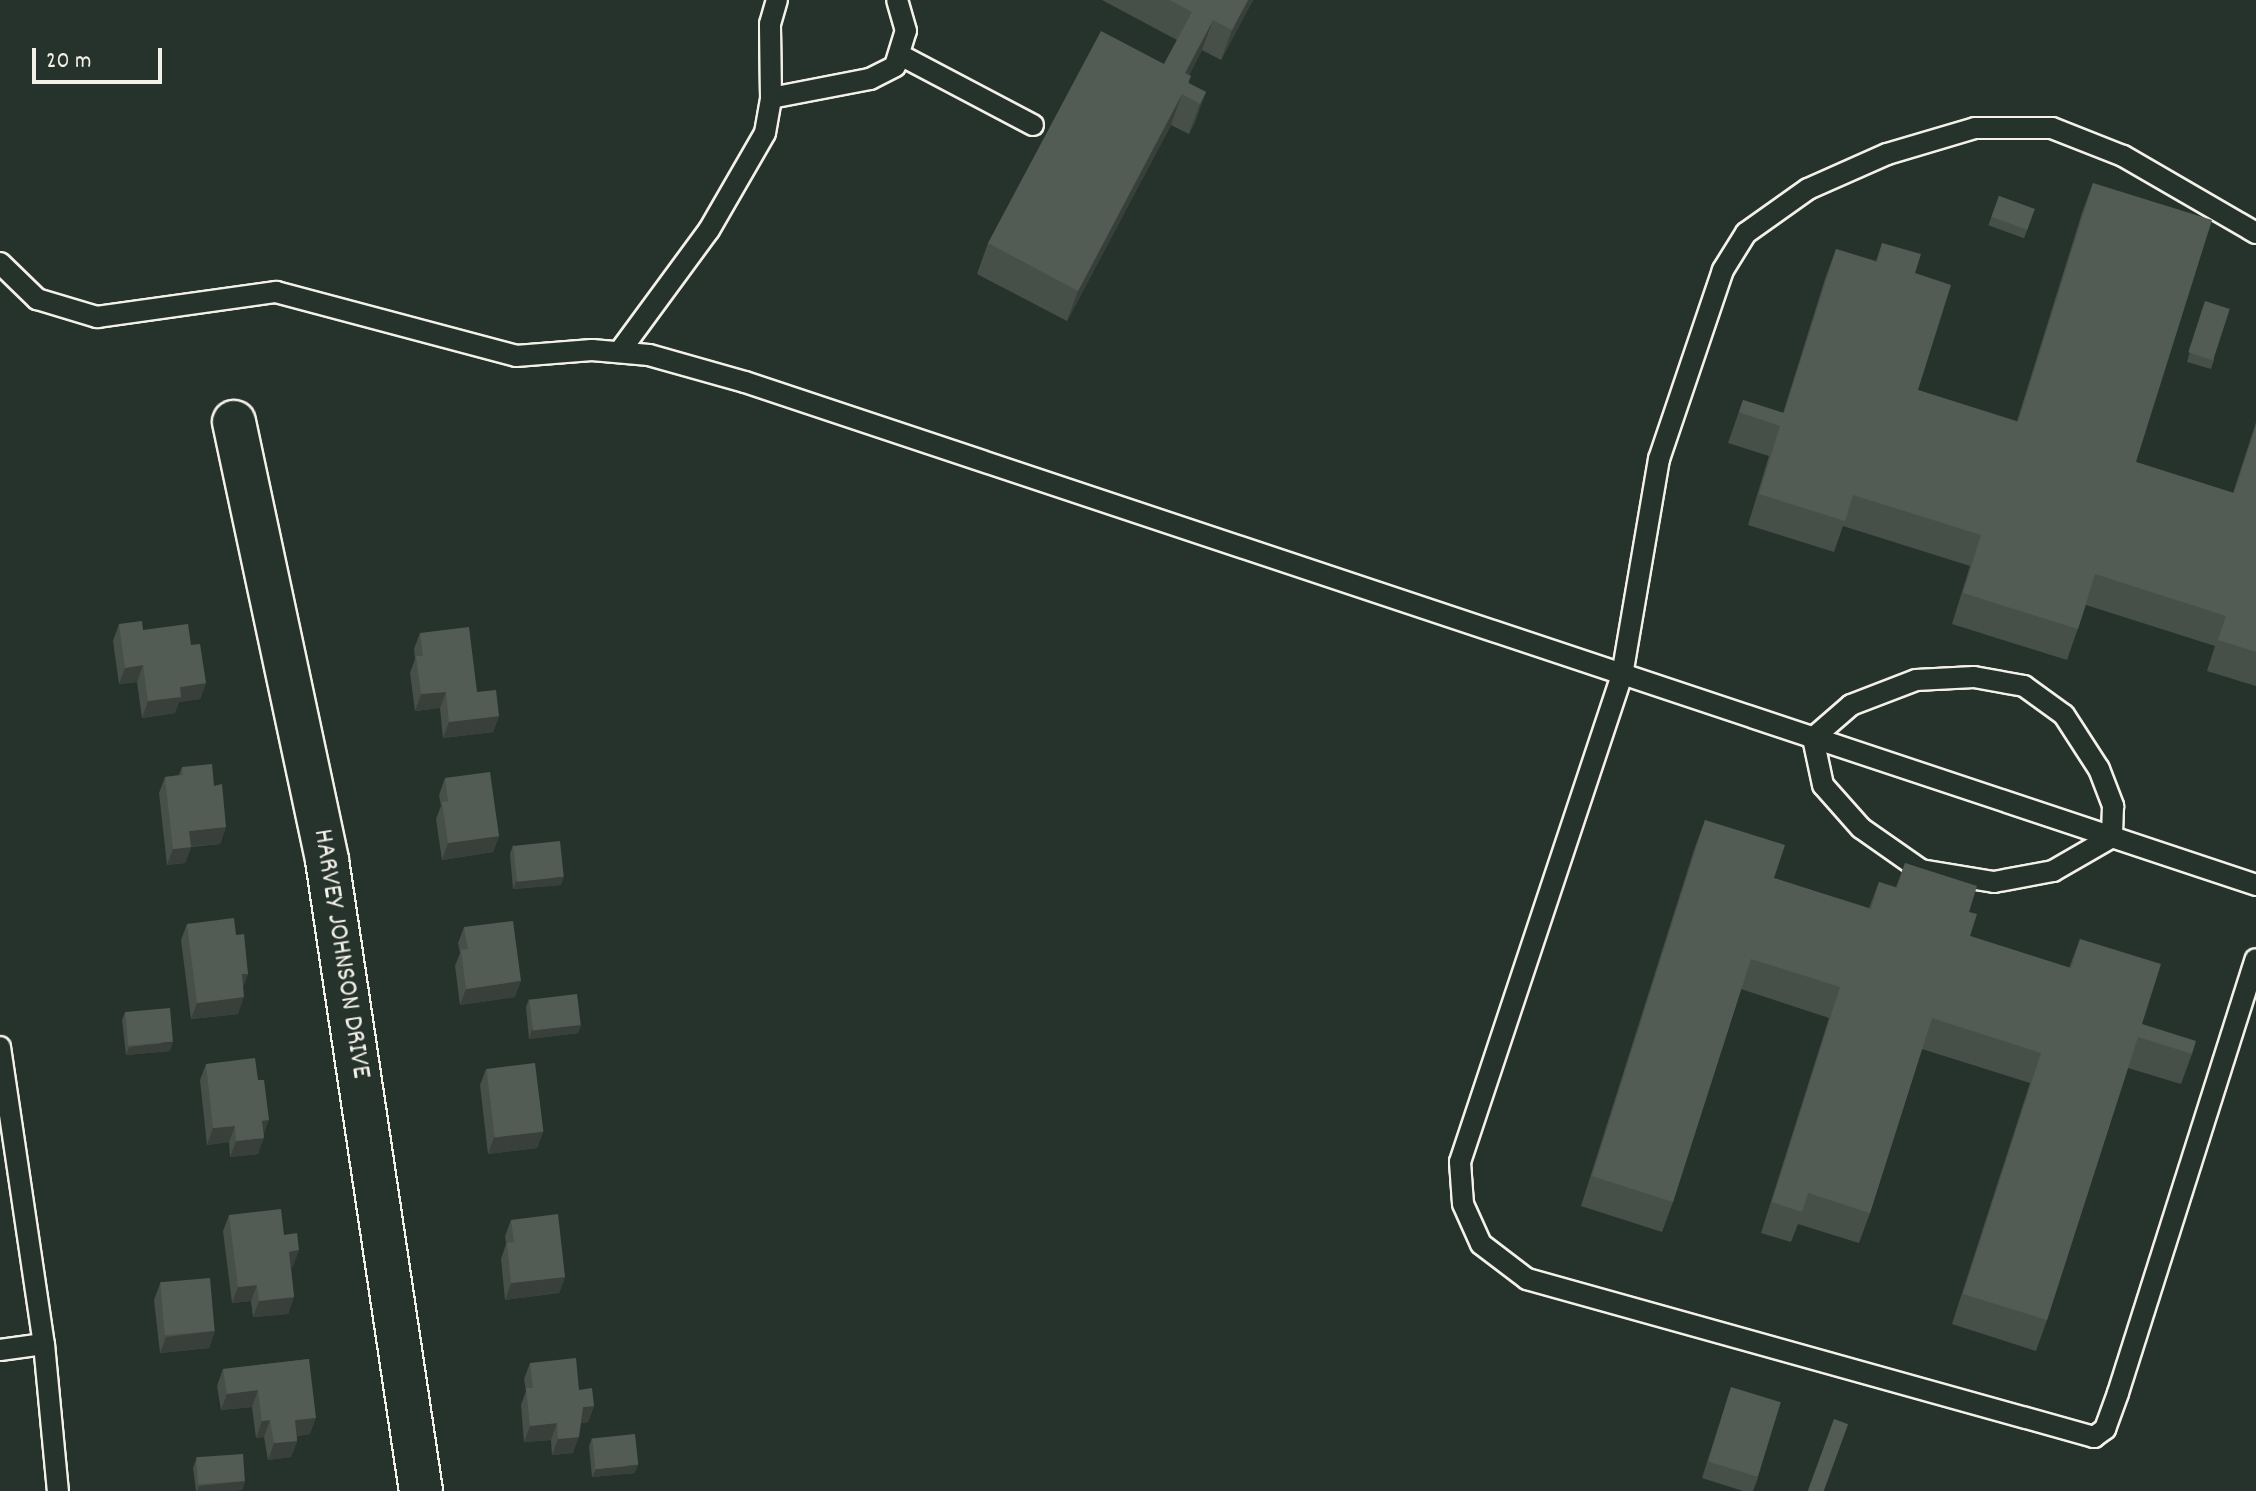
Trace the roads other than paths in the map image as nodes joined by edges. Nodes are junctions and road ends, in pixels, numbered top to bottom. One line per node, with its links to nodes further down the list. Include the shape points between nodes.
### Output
1 (777, 0): 4 (lane, via 770,24)
2 (897, 0): 3 (lane, via 906,31)
3 (902, 56): 4 (lane, via 895,66 870,79); 5 (lane)
4 (771, 98): 8 (lane, via 765,133 709,230)
5 (1033, 125)
6 (2256, 233): 10 (lane, via 2123,156 2052,128 1975,128 1887,154 1808,189 1746,233 1723,270 1659,459)
7 (0, 263): 8 (lane, via 37,299 97,317 276,292 516,356)
8 (620, 351): 10 (lane, via 745,382)
9 (234, 422): 19 (street, HARVEY JOHNSON DRIVE, via 327,860)
10 (1622, 675): 11 (lane); 14 (lane, via 1460,1162 1463,1204 1481,1244 1527,1279 2094,1437 2105,1429 2118,1393)
11 (1813, 738): 12 (lane); 12 (lane, via 1823,785 1861,828 1921,870 1994,882 2053,871); 12 (lane, via 1851,705 1916,680 1974,677 2024,686 2064,715 2085,744 2113,806)
12 (2112, 837): 13 (lane)
13 (2256, 885)
14 (2256, 959)
15 (0, 1047): 16 (lane)
16 (44, 1344): 17 (lane); 18 (lane)
17 (0, 1350)
18 (58, 1491)
19 (421, 1491)

